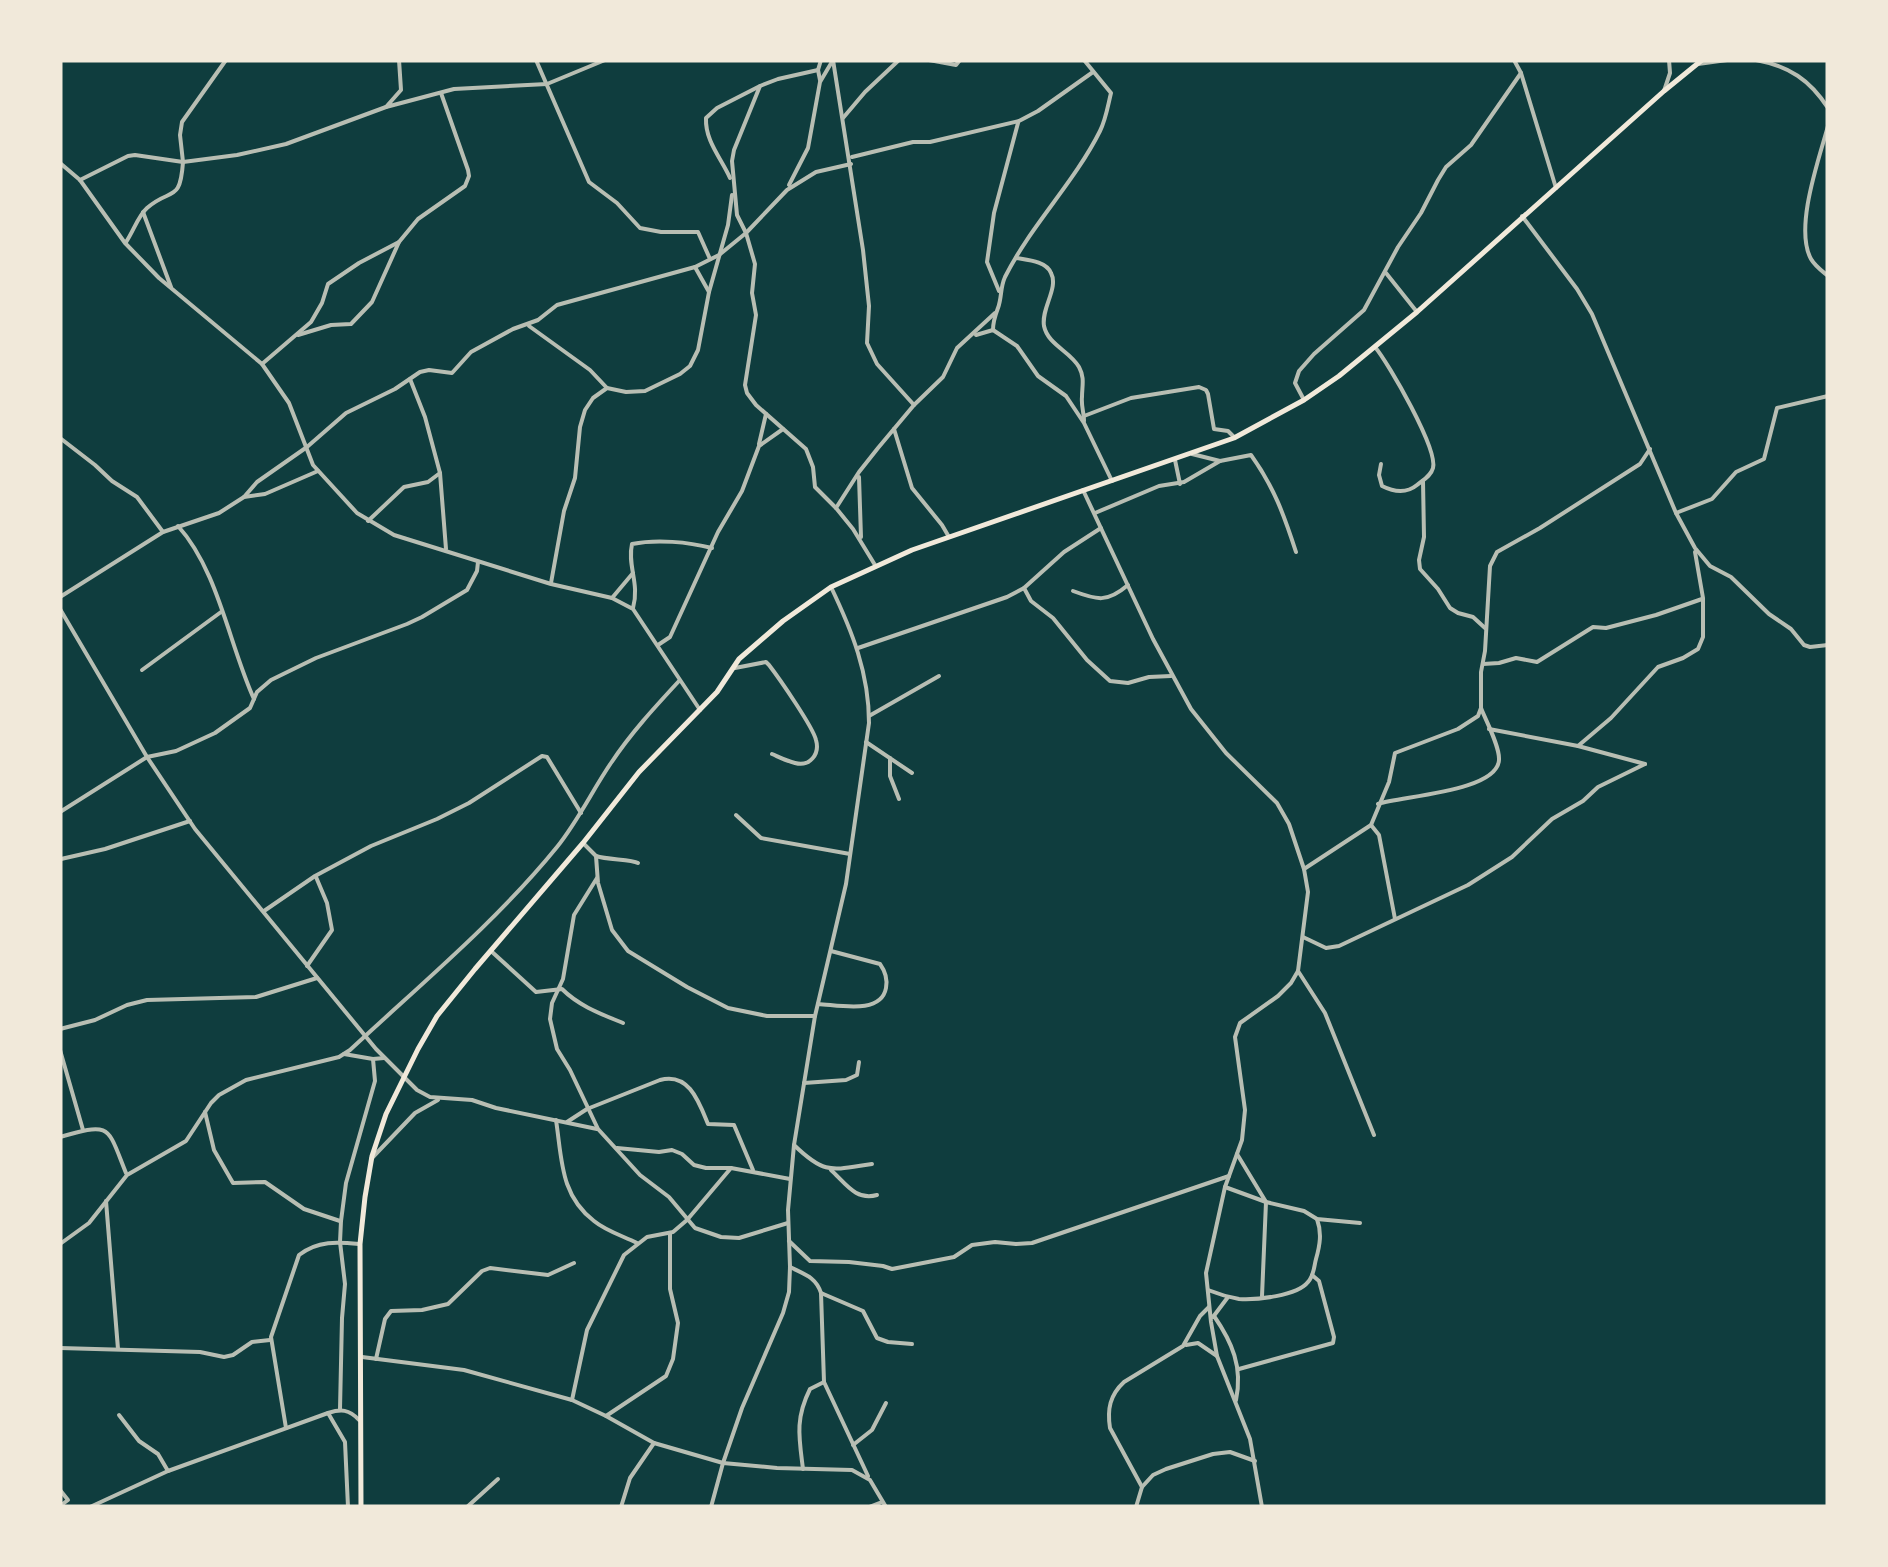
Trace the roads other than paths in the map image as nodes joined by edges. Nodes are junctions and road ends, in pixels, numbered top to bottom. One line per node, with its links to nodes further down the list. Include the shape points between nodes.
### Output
1 (226, 60): 29 (street, via 182,122)
2 (398, 60): 23 (street, via 401,90)
3 (536, 60): 19 (street)
4 (605, 60): 19 (street)
5 (820, 60): 15 (street)
6 (899, 60): 25 (street)
7 (929, 60): 8 (street, via 952,66)
8 (960, 60)
9 (1084, 60): 16 (street)
10 (1514, 60): 17 (street)
11 (1669, 60): 21 (street)
12 (1727, 60): 14 (street)
13 (1756, 60): 24 (street, via 1784,66)
14 (1700, 62): 21 (main road)
15 (818, 70): 18 (street); 20 (street)
16 (1092, 72): 26 (street); 42 (street, via 1111,93 1100,130)
17 (1521, 73): 33 (street); 45 (street, via 1471,145 1446,167)
18 (820, 82): 25 (street, via 833,60); 35 (street, via 808,148)
19 (547, 84): 22 (street); 43 (street, via 589,182 640,228 698,232)
20 (760, 86): 32 (street, via 734,150); 32 (street, via 706,118 709,141)
21 (1664, 90): 33 (main road)
22 (441, 93): 23 (street); 39 (street, via 468,180)
23 (386, 108): 29 (street, via 286,144)
24 (1828, 108)
25 (843, 118): 28 (street)
26 (1019, 121): 28 (street); 48 (street, via 987,262)
27 (1828, 126): 46 (street, via 1805,222 1811,260)
28 (850, 161): 35 (street); 62 (street, via 869,306 867,343)
29 (183, 162): 31 (street, via 128,156); 36 (street, via 175,193)
30 (60, 163): 31 (street)
31 (80, 180): 40 (street)
32 (732, 182): 34 (street)
33 (1556, 188): 37 (main road)
34 (734, 190): 38 (street); 41 (street)
35 (787, 190): 38 (street)
36 (143, 212): 40 (street); 47 (street)
37 (1522, 216): 51 (main road); 72 (street, via 1592,314)
38 (746, 233): 41 (street); 63 (street, via 755,264 756,315 745,385)
39 (399, 242): 54 (street, via 328,284); 54 (street, via 372,302 351,324)
40 (125, 243): 47 (street)
41 (720, 255): 43 (street); 49 (street)
42 (1016, 258): 48 (street); 64 (street, via 1051,272 1045,331 1082,371)
43 (710, 259): 44 (street)
44 (696, 267): 49 (street); 52 (street, via 564,302)
45 (1386, 272): 51 (street); 61 (street, via 1364,310 1299,371 1295,383)
46 (1828, 276)
47 (172, 289): 57 (street)
48 (1000, 291): 50 (street)
49 (709, 292): 59 (street, via 690,366 645,391)
50 (994, 312): 53 (street); 55 (street)
51 (1417, 312): 56 (main road)
52 (527, 324): 58 (street, via 471,352 452,373 428,370); 59 (street)
53 (993, 330): 55 (street); 65 (street, via 1018,346)
54 (296, 336): 57 (street)
55 (971, 336): 62 (street, via 956,348 943,378)
56 (1376, 347): 61 (main road); 81 (street, via 1430,447 1433,467)
57 (262, 364): 71 (street)
58 (410, 379): 71 (street, via 346,413); 78 (street)
59 (607, 388): 101 (street, via 593,398 580,426)
60 (1828, 396): 87 (street, via 1777,408 1764,459 1736,472 1712,499)
61 (1304, 400): 69 (main road)
62 (914, 405): 67 (street)
63 (766, 414): 66 (street); 70 (street)
64 (1084, 416): 65 (street); 69 (street, via 1131,398 1199,388 1208,394 1214,430)
65 (1084, 423): 80 (street)
66 (783, 429): 70 (street); 85 (street, via 806,449 815,486)
67 (894, 429): 79 (street); 92 (street, via 912,488)
68 (60, 438): 91 (street, via 136,497)
69 (1234, 438): 73 (main road)
70 (759, 446): 94 (street)
71 (307, 447): 77 (street); 84 (street)
72 (1650, 449): 87 (street); 112 (street, via 1640,464 1497,552)
73 (1192, 454): 74 (main road); 75 (street)
74 (1175, 460): 80 (main road); 82 (street)
75 (1220, 461): 82 (street); 97 (street, via 1251,455 1280,504)
76 (1381, 464): 81 (street, via 1385,488 1404,493)
77 (318, 471): 84 (street); 88 (street)
78 (440, 472): 88 (street, via 404,487); 96 (street)
79 (859, 472): 85 (street); 93 (street)
80 (1112, 481): 83 (main road)
81 (1422, 481): 112 (street, via 1420,568 1450,608)
82 (1180, 484): 86 (street, via 1155,487)
83 (1083, 490): 86 (street); 92 (main road)
84 (244, 497): 89 (street)
85 (836, 508): 93 (street)
86 (1095, 513): 90 (street)
87 (1676, 513): 95 (street)
88 (368, 521): 96 (street)
89 (178, 526): 91 (street); 111 (street, via 197,552)
90 (1102, 528): 102 (street); 104 (street)
91 (164, 532): 106 (street)
92 (949, 538): 99 (main road)
93 (861, 542): 99 (street)
94 (712, 548): 100 (street, via 636,543 630,549); 114 (street, via 670,637)
95 (1695, 548): 108 (street); 113 (street, via 1804,645)
96 (446, 552): 98 (street)
97 (1296, 552)
98 (478, 562): 101 (street); 122 (street, via 468,590 407,624 271,680)
99 (875, 565): 103 (main road)
100 (634, 572): 107 (street); 109 (street)
101 (551, 584): 107 (street)
102 (1128, 585): 105 (street, via 1100,600); 120 (street)
103 (832, 586): 115 (street); 117 (main road, via 762,638)
104 (1024, 588): 115 (street); 120 (street, via 1110,681)
105 (1073, 591)
106 (60, 597)
107 (612, 598): 109 (street)
108 (1704, 598): 116 (street, via 1593,627 1537,662); 128 (street, via 1698,649 1658,666)
109 (632, 609): 114 (street)
110 (61, 612): 130 (street)
111 (222, 612): 118 (street); 122 (street)
112 (1486, 628): 116 (street)
113 (1828, 645)
114 (656, 646): 121 (street)
115 (858, 648): 125 (street)
116 (1483, 664): 123 (street)
117 (735, 668): 124 (main road); 129 (street, via 770,665 816,738 816,754 804,764)
118 (142, 670)
119 (939, 676): 125 (street)
120 (1172, 676): 145 (street, via 1226,753 1277,804)
121 (679, 682): 124 (street); 136 (street, via 629,737)
122 (255, 700): 130 (street, via 215,733)
123 (1481, 708): 126 (street); 134 (street, via 1466,725 1395,753)
124 (700, 710): 140 (main road, via 638,772)
125 (869, 716): 127 (street)
126 (1490, 729): 128 (street); 134 (street, via 1500,760 1490,775 1456,790)
127 (866, 742): 131 (street); 141 (street)
128 (1578, 746): 149 (street, via 1645,764 1552,819 1484,876)
129 (772, 754)
130 (147, 757): 135 (street); 138 (street)
131 (890, 758): 132 (street); 133 (street)
132 (912, 773)
133 (899, 799)
134 (1378, 804): 139 (street)
135 (60, 812)
136 (581, 813): 146 (street, via 545,756 437,819); 161 (street, via 492,918)
137 (736, 815): 141 (street, via 761,838)
138 (190, 821): 143 (street); 148 (street)
139 (1370, 825): 145 (street); 149 (street, via 1378,835)
140 (583, 843): 142 (street); 151 (main road)
141 (850, 854): 152 (street)
142 (596, 856): 144 (street); 147 (street)
143 (62, 858)
144 (638, 863)
145 (1304, 869): 150 (street)
146 (315, 876): 148 (street); 153 (street, via 332,930)
147 (597, 878): 156 (street, via 574,915); 158 (street, via 615,935 652,966 728,1008)
148 (263, 912): 153 (street)
149 (1395, 919): 150 (street, via 1332,948)
150 (1303, 937): 154 (street)
151 (491, 951): 156 (street, via 536,992); 167 (main road, via 438,1016)
152 (831, 951): 157 (street); 157 (street, via 880,964 886,989 876,1004)
153 (307, 966): 155 (street)
154 (1298, 971): 176 (street, via 1325,1013); 180 (street, via 1240,1024 1245,1110)
155 (316, 978): 160 (street, via 256,997 147,1000); 161 (street)
156 (559, 990): 159 (street); 170 (street, via 550,1010 554,1039)
157 (818, 1004): 158 (street)
158 (816, 1016): 168 (street)
159 (623, 1022)
160 (60, 1028)
161 (365, 1036): 163 (street); 164 (street)
162 (60, 1050): 175 (street)
163 (344, 1054): 165 (street); 171 (street, via 239,1083)
164 (386, 1058): 165 (street); 167 (street)
165 (373, 1059): 195 (street, via 374,1081)
166 (858, 1062): 168 (street, via 858,1075 850,1079)
167 (404, 1076): 169 (street); 181 (main road)
168 (804, 1083): 178 (street)
169 (438, 1100): 172 (street, via 462,1098); 181 (street)
170 (587, 1109): 173 (street); 174 (street); 185 (street, via 678,1080 694,1093 708,1124 734,1125)
171 (206, 1112): 186 (street, via 186,1141); 195 (street, via 214,1150 234,1183 265,1182 304,1209)
172 (556, 1120): 173 (street); 203 (street, via 570,1194 596,1222)
173 (567, 1122): 174 (street)
174 (598, 1129): 179 (street)
175 (82, 1130): 177 (street); 186 (street, via 111,1134)
176 (1374, 1135)
177 (60, 1137)
178 (794, 1145): 184 (street); 188 (street)
179 (613, 1148): 183 (street, via 672,1150 694,1165); 194 (street)
180 (1238, 1154): 187 (street); 192 (street)
181 (371, 1159): 202 (main road)
182 (872, 1164): 184 (street)
183 (731, 1168): 185 (street); 194 (street)
184 (831, 1170): 190 (street, via 856,1194)
185 (754, 1172): 188 (street)
186 (127, 1175): 191 (street)
187 (1229, 1176): 189 (street); 199 (street, via 1032,1243 972,1245 954,1257 908,1268 810,1261)
188 (790, 1179): 196 (street)
189 (1225, 1186): 192 (street); 207 (street)
190 (878, 1195)
191 (106, 1201): 201 (street); 218 (street)
192 (1266, 1202): 193 (street); 210 (street)
193 (1317, 1219): 197 (street); 206 (street, via 1320,1246)
194 (687, 1220): 196 (street, via 721,1238); 198 (street)
195 (340, 1221): 200 (street)
196 (788, 1223): 199 (street)
197 (1360, 1223)
198 (670, 1234): 203 (street, via 650,1235); 230 (street, via 678,1323 671,1367)
199 (789, 1241): 205 (street)
200 (340, 1242): 202 (street); 214 (street, via 299,1255); 227 (street)
201 (60, 1244)
202 (360, 1244): 219 (main road)
203 (638, 1244): 224 (street, via 624,1256 587,1330)
204 (574, 1264): 221 (street, via 548,1275 490,1268 441,1307 391,1312)
205 (790, 1267): 208 (street, via 814,1279); 236 (street, via 784,1313)
206 (1312, 1275): 210 (street, via 1304,1286); 222 (street, via 1333,1343)
207 (1207, 1290): 209 (street); 211 (street)
208 (820, 1293): 215 (street, via 863,1311 878,1338); 223 (street)
209 (1228, 1297): 210 (street); 212 (street)
210 (1262, 1298)
211 (1209, 1307): 213 (street); 216 (street)
212 (1214, 1316): 213 (street); 222 (street)
213 (1210, 1322): 220 (street)
214 (271, 1340): 218 (street, via 224,1357); 232 (street)
215 (912, 1344)
216 (1182, 1346): 220 (street, via 1198,1342); 241 (street, via 1124,1382 1111,1400 1110,1428)
217 (60, 1348): 218 (street)
218 (118, 1349)
219 (359, 1356): 221 (street); 231 (main road)
220 (1217, 1356): 226 (street)
221 (376, 1360): 224 (street, via 464,1370)
222 (1238, 1368): 226 (street)
223 (824, 1382): 234 (street); 237 (street, via 810,1389 799,1416)
224 (572, 1400): 230 (street)
225 (886, 1402): 234 (street, via 872,1430)
226 (1235, 1403): 235 (street)
227 (340, 1409): 228 (street); 231 (street)
228 (328, 1413): 232 (street); 246 (street, via 344,1442)
229 (119, 1415): 238 (street)
230 (606, 1416): 233 (street)
231 (360, 1420): 247 (main road)
232 (286, 1428): 238 (street)
233 (654, 1443): 236 (street); 249 (street)
234 (853, 1445): 240 (street)
235 (1255, 1461): 241 (street, via 1212,1454 1166,1468); 253 (street)
236 (722, 1462): 237 (street); 250 (street)
237 (803, 1469): 240 (street, via 846,1469)
238 (168, 1471): 245 (street)
239 (498, 1479): 248 (street)
240 (870, 1480): 243 (street)
241 (1142, 1487): 252 (street)
242 (60, 1490): 244 (street, via 68,1500)
243 (884, 1505): 251 (street)
244 (60, 1506)
245 (90, 1507)
246 (348, 1507)
247 (361, 1507)
248 (467, 1507)
249 (620, 1507)
250 (711, 1507)
251 (870, 1507)
252 (1136, 1507)
253 (1260, 1507)

